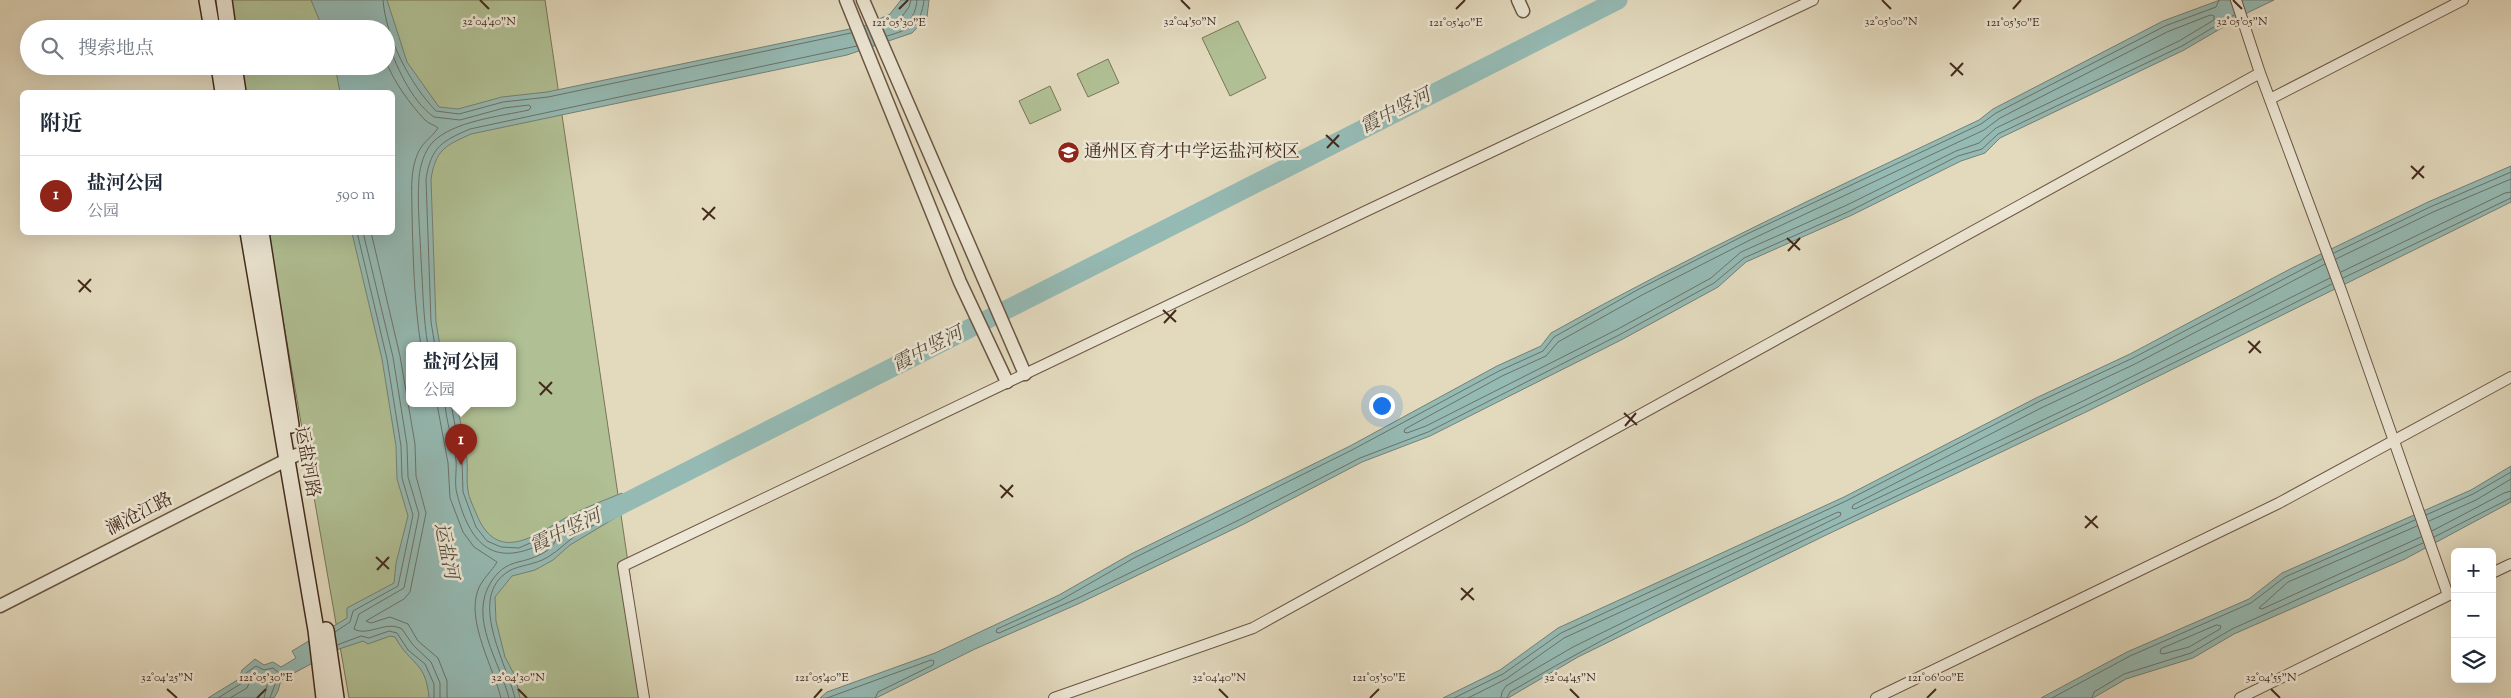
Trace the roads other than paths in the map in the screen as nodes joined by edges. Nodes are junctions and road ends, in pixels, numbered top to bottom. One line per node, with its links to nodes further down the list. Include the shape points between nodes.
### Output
1 (207, 0): 8 (main road)
2 (224, 0): 9 (main road)
3 (846, 0): 20 (street, via 960,282)
4 (863, 0): 18 (street)
5 (1814, 0): 18 (street)
6 (2236, 0): 10 (street)
7 (2463, 0): 15 (street)
8 (210, 20)
9 (227, 20)
10 (2260, 73): 15 (street); 32 (street, via 1253,628)
11 (220, 75): 13 (main road)
12 (235, 75): 14 (main road)
13 (223, 90)
14 (238, 90)
15 (2270, 99): 21 (street)
16 (249, 235): 22 (main road, 运盐河路)
17 (261, 235): 22 (main road, 运盐河路)
18 (1025, 374): 20 (street)
19 (2511, 377): 21 (street)
20 (1007, 382): 31 (street, via 623,566)
21 (2392, 440): 25 (street, via 2431,549); 33 (street, via 2279,503)
22 (292, 457): 27 (street, 澜沧江路); 28 (main road, 运盐河路)
23 (2511, 564): 24 (street)
24 (2496, 572)
25 (2452, 593)
26 (2451, 594): 34 (street)
27 (0, 606)
28 (326, 665): 29 (main road, 运盐河路); 30 (main road, 运盐河路)
29 (324, 698)
30 (336, 698)
31 (644, 698)
32 (1054, 698)
33 (1876, 698)
34 (2240, 698)

